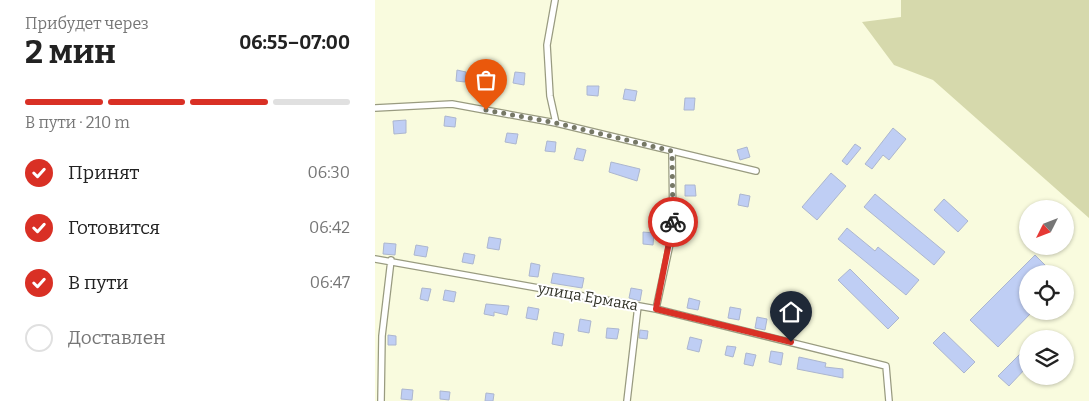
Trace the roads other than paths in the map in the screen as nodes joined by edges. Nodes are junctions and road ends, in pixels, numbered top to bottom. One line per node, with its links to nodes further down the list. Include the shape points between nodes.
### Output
1 (555, 0): 3 (street, via 547,45 550,96)
2 (375, 108): 3 (street, via 452,104)
3 (556, 123): 4 (street)
4 (672, 151): 5 (street); 9 (street, via 673,230)
5 (756, 171)
6 (375, 259): 7 (street, улица Ермака)
7 (391, 260): 8 (street, улица Ермака); 10 (street, via 382,336)
8 (638, 306): 9 (street, улица Ермака); 11 (street)
9 (656, 309): 12 (street, улица Ермака, via 886,366)
10 (381, 401)
11 (627, 401)
12 (889, 401)

